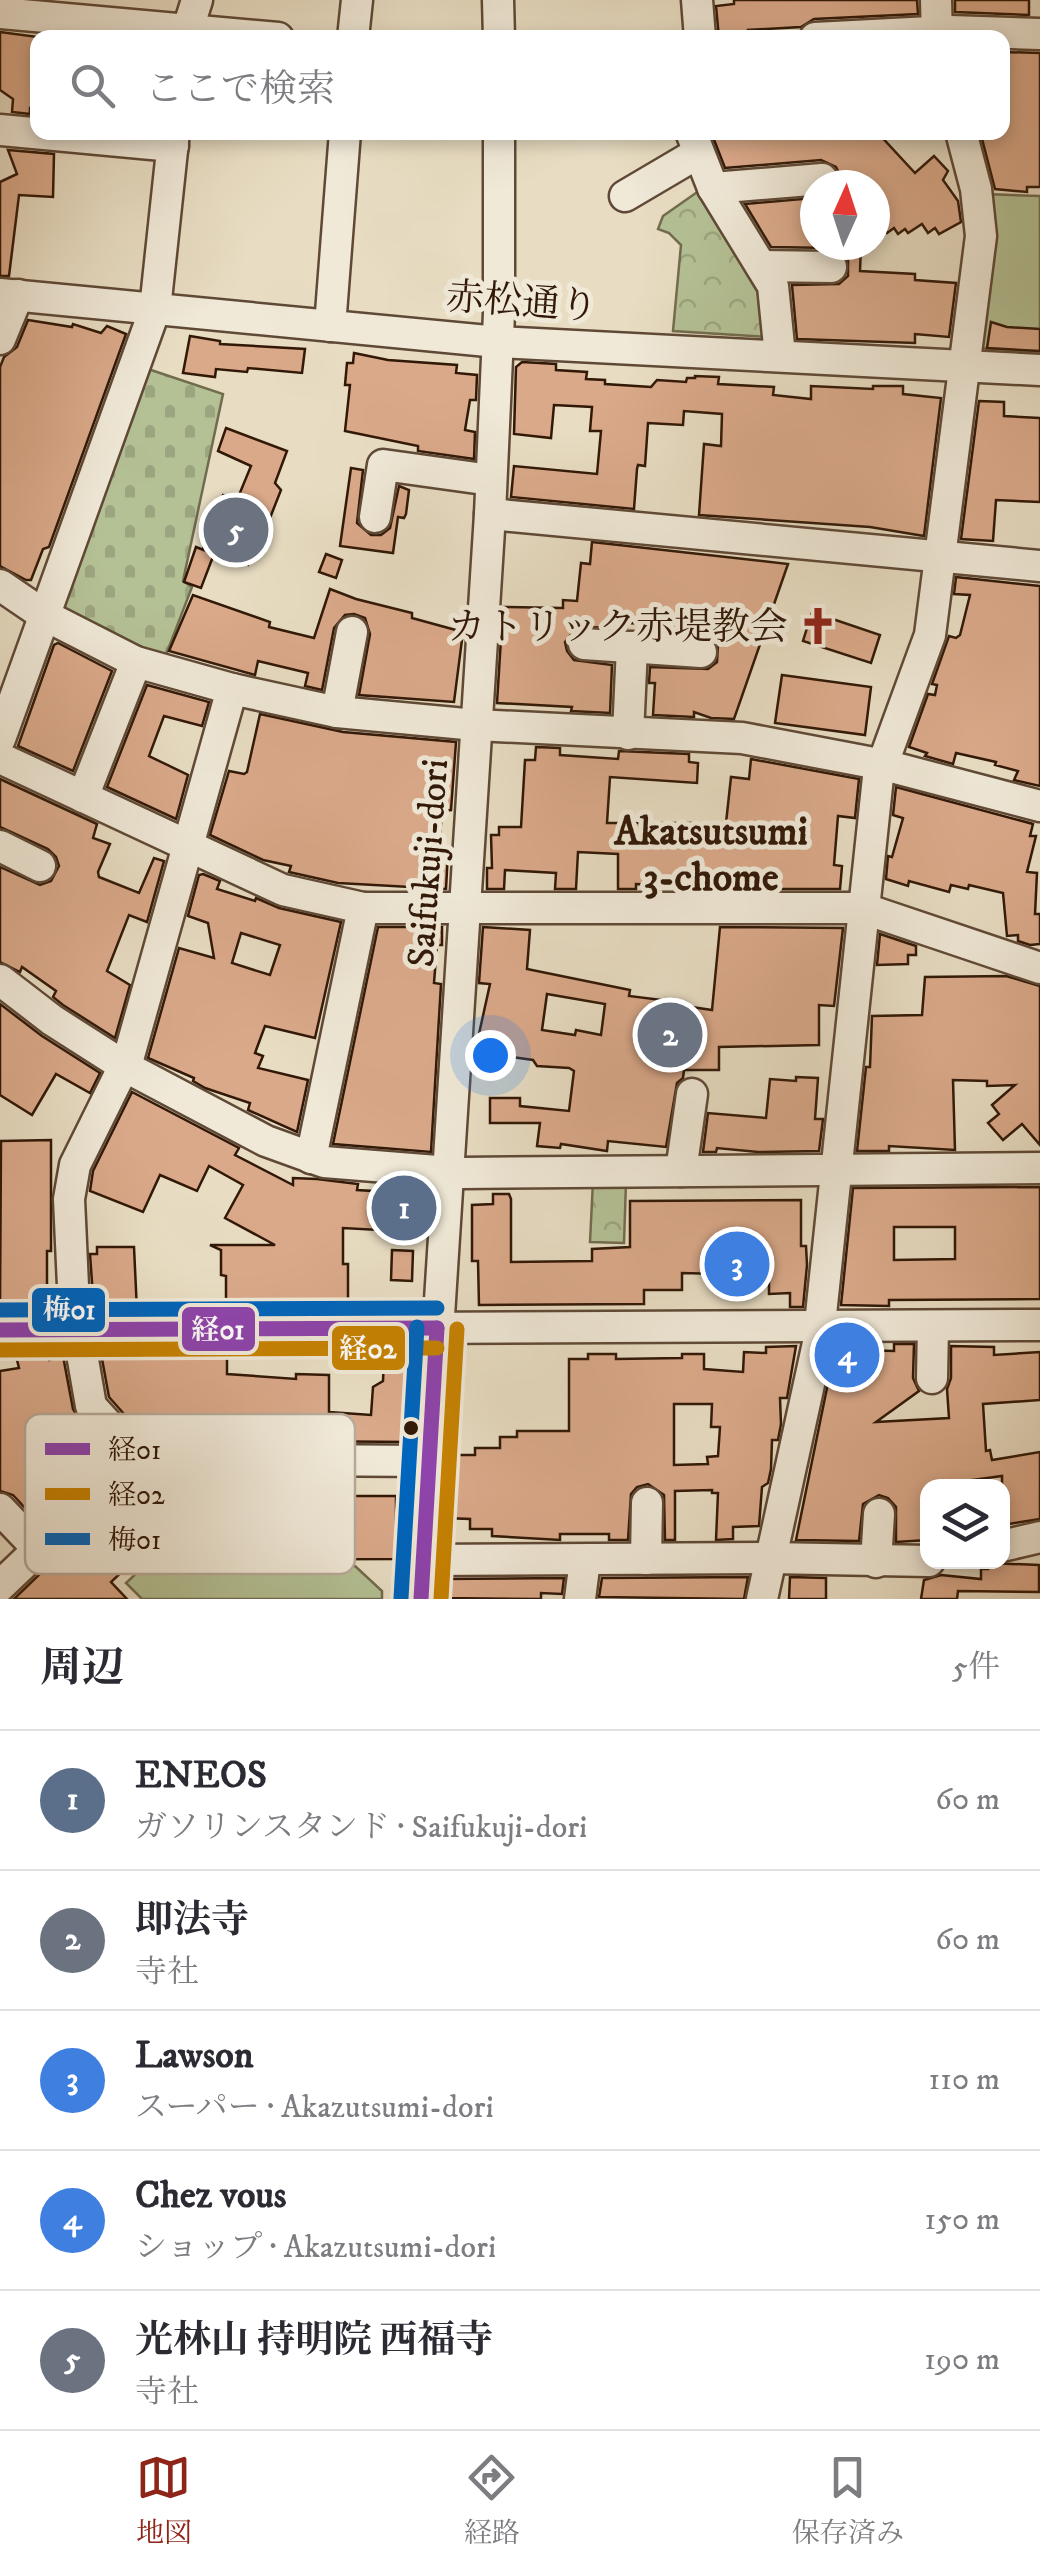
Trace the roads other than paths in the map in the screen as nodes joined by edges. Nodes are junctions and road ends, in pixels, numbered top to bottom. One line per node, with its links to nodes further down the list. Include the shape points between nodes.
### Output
1 (8, 0): 7 (street)
2 (197, 0): 9 (street)
3 (357, 0): 10 (street)
4 (498, 0): 11 (street)
5 (696, 0): 12 (street)
6 (936, 0): 13 (street)
7 (0, 13): 8 (street)
8 (151, 30)
9 (187, 30)
10 (354, 30)
11 (498, 30)
12 (699, 30)
13 (936, 30)
14 (1010, 34): 15 (street)
15 (1040, 34)
16 (0, 130): 17 (street)
17 (30, 132)
18 (174, 140): 29 (street)
19 (344, 140): 30 (street)
20 (499, 140): 32 (street, Saifukuji-dori)
21 (963, 140): 34 (street, via 981,236)
22 (694, 143): 24 (street); 25 (street)
23 (800, 181): 24 (street)
24 (713, 188): 26 (street)
25 (625, 196)
26 (761, 266): 27 (street); 33 (street, via 772,286)
27 (830, 267)
28 (9, 294): 29 (street, 赤松通り); 31 (street)
29 (155, 308): 30 (street, 赤松通り); 42 (street)
30 (330, 326): 32 (street, 赤松通り)
31 (0, 339)
32 (498, 342): 33 (street, 赤松通り); 36 (street, Saifukuji-dori)
33 (780, 356): 34 (street, 赤松通り)
34 (964, 367): 35 (street, 赤松通り); 39 (street)
35 (1040, 370)
36 (491, 480): 37 (street, Saifukuji-dori); 38 (street, via 383,465)
37 (490, 514): 39 (street); 50 (street, Saifukuji-dori)
38 (376, 517)
39 (939, 557): 40 (street); 54 (street, via 930,634)
40 (1040, 566)
41 (0, 586): 42 (street)
42 (44, 614): 47 (street); 52 (street)
43 (352, 632): 49 (street)
44 (584, 644): 45 (street)
45 (632, 647): 46 (street); 51 (street)
46 (701, 652)
47 (136, 662): 48 (street); 55 (street)
48 (232, 689): 49 (street); 58 (street)
49 (337, 712): 50 (street)
50 (476, 725): 51 (street); 61 (street, Saifukuji-dori)
51 (628, 734): 54 (street, via 742,738)
52 (0, 739)
53 (0, 758): 55 (street)
54 (884, 764): 56 (street); 62 (street)
55 (82, 796): 58 (street)
56 (1040, 806)
57 (0, 846): 59 (street)
58 (188, 846): 60 (street, via 283,890); 65 (street)
59 (40, 866)
60 (363, 908): 61 (street); 67 (street)
61 (465, 908): 62 (street); 71 (street, Saifukuji-dori)
62 (862, 908): 63 (street); 69 (street)
63 (1040, 968)
64 (0, 980): 65 (street)
65 (124, 1066): 67 (street); 77 (street, via 75,1165 69,1198)
66 (692, 1094): 70 (street)
67 (311, 1158): 71 (street)
68 (1040, 1168): 69 (street)
69 (836, 1169): 70 (street); 75 (street)
70 (680, 1171): 71 (street)
71 (447, 1172): 74 (street, Saifukuji-dori)
72 (934, 1326): 73 (street); 75 (street); 78 (street)
73 (1040, 1326)
74 (437, 1328): 75 (street); 77 (street); 81 (street, Saifukuji-dori)
75 (819, 1328): 88 (street)
76 (0, 1330): 77 (street)
77 (77, 1330): 79 (street, via 91,1406)
78 (932, 1378)
79 (98, 1414)
80 (355, 1460): 81 (street)
81 (429, 1461): 90 (street, Saifukuji-dori)
82 (647, 1503): 89 (street)
83 (0, 1509): 85 (street)
84 (880, 1514): 92 (street)
85 (25, 1535)
86 (1040, 1538): 87 (street)
87 (1010, 1544)
88 (770, 1558): 89 (street); 92 (street); 98 (street)
89 (646, 1559): 91 (street)
90 (423, 1560): 91 (street); 96 (street, Saifukuji-dori)
91 (585, 1560): 97 (street)
92 (876, 1562): 93 (street)
93 (920, 1562)
94 (25, 1563): 95 (street)
95 (0, 1586)
96 (421, 1599)
97 (580, 1599)
98 (762, 1599)

